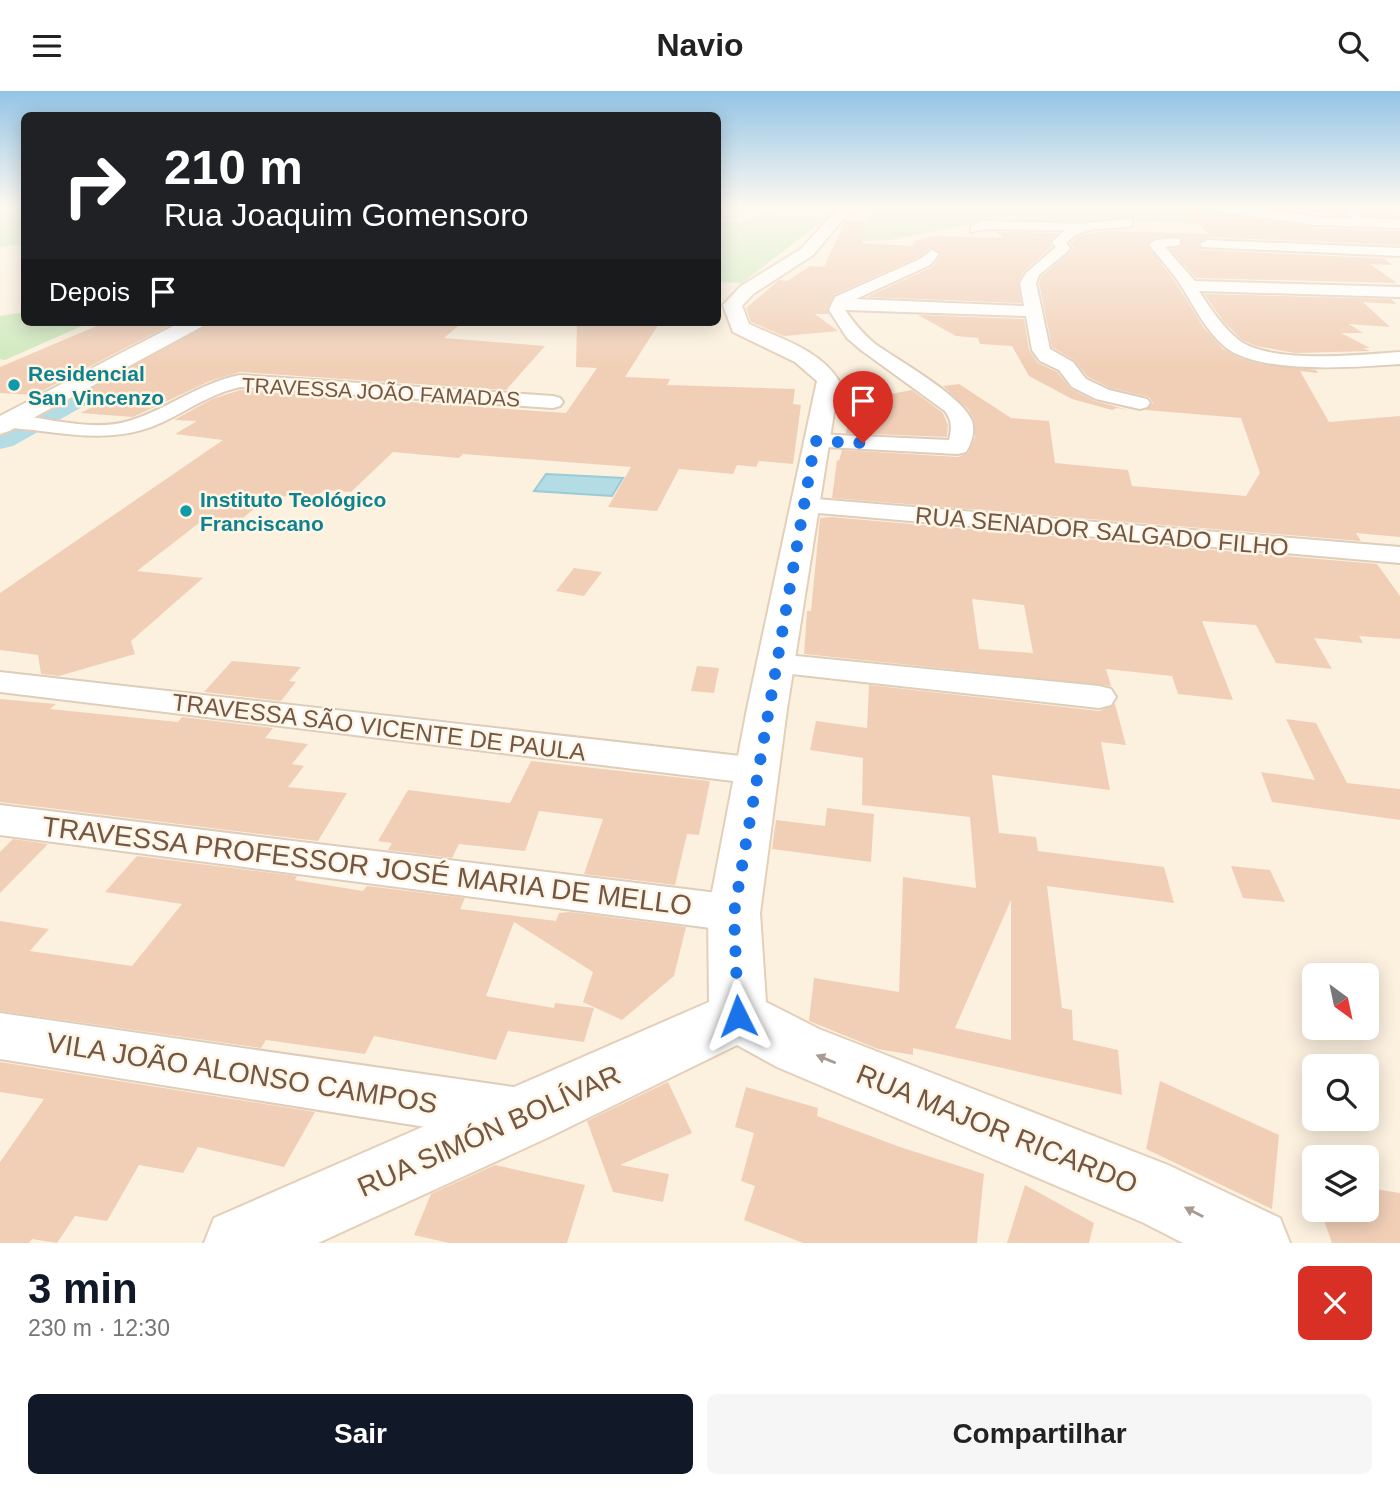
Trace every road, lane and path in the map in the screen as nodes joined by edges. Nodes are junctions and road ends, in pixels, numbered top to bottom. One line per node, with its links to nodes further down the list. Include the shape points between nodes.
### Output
1 (795, 260): 14 (street, via 732,305 740,328 826,374)
2 (927, 260): 7 (street, via 845,297)
3 (1049, 260): 8 (street, via 1028,282)
4 (1167, 260): 5 (street)
5 (1192, 286): 6 (street); 10 (street, via 1188,288 1197,301 1234,346 1244,351 1297,360)
6 (1400, 292)
7 (839, 306): 8 (street); 14 (street, via 837,310 853,334 952,407 962,418 963,431 958,447)
8 (1031, 311): 12 (street, via 1046,357 1066,366 1079,383 1103,395)
9 (188, 326): 13 (street)
10 (1400, 358)
11 (553, 402): 13 (street, TRAVESSA JOÃO FAMADAS, via 240,381 128,428)
12 (1140, 403)
13 (5, 423)
14 (815, 441): 15 (street)
15 (804, 506): 16 (street, RUA SENADOR SALGADO FILHO); 17 (street)
16 (1400, 555)
17 (775, 664): 19 (street); 20 (street)
18 (0, 682): 20 (street, TRAVESSA SÃO VICENTE DE PAULA)
19 (1099, 697)
20 (758, 771): 22 (street)
21 (0, 820): 22 (street, TRAVESSA PROFESSOR JOSÉ MARIA DE MELLO)
22 (734, 913): 23 (street)
23 (738, 1016): 25 (street, RUA SIMÓN BOLÍVAR); 27 (street, RUA MAJOR RICARDO, one-way to 23, via 1168,1199 798,1048)
24 (0, 1036): 25 (street, VILA JOÃO ALONSO CAMPOS)
25 (525, 1116): 26 (street, RUA SIMÓN BOLÍVAR)
26 (239, 1243)
27 (1255, 1243)

